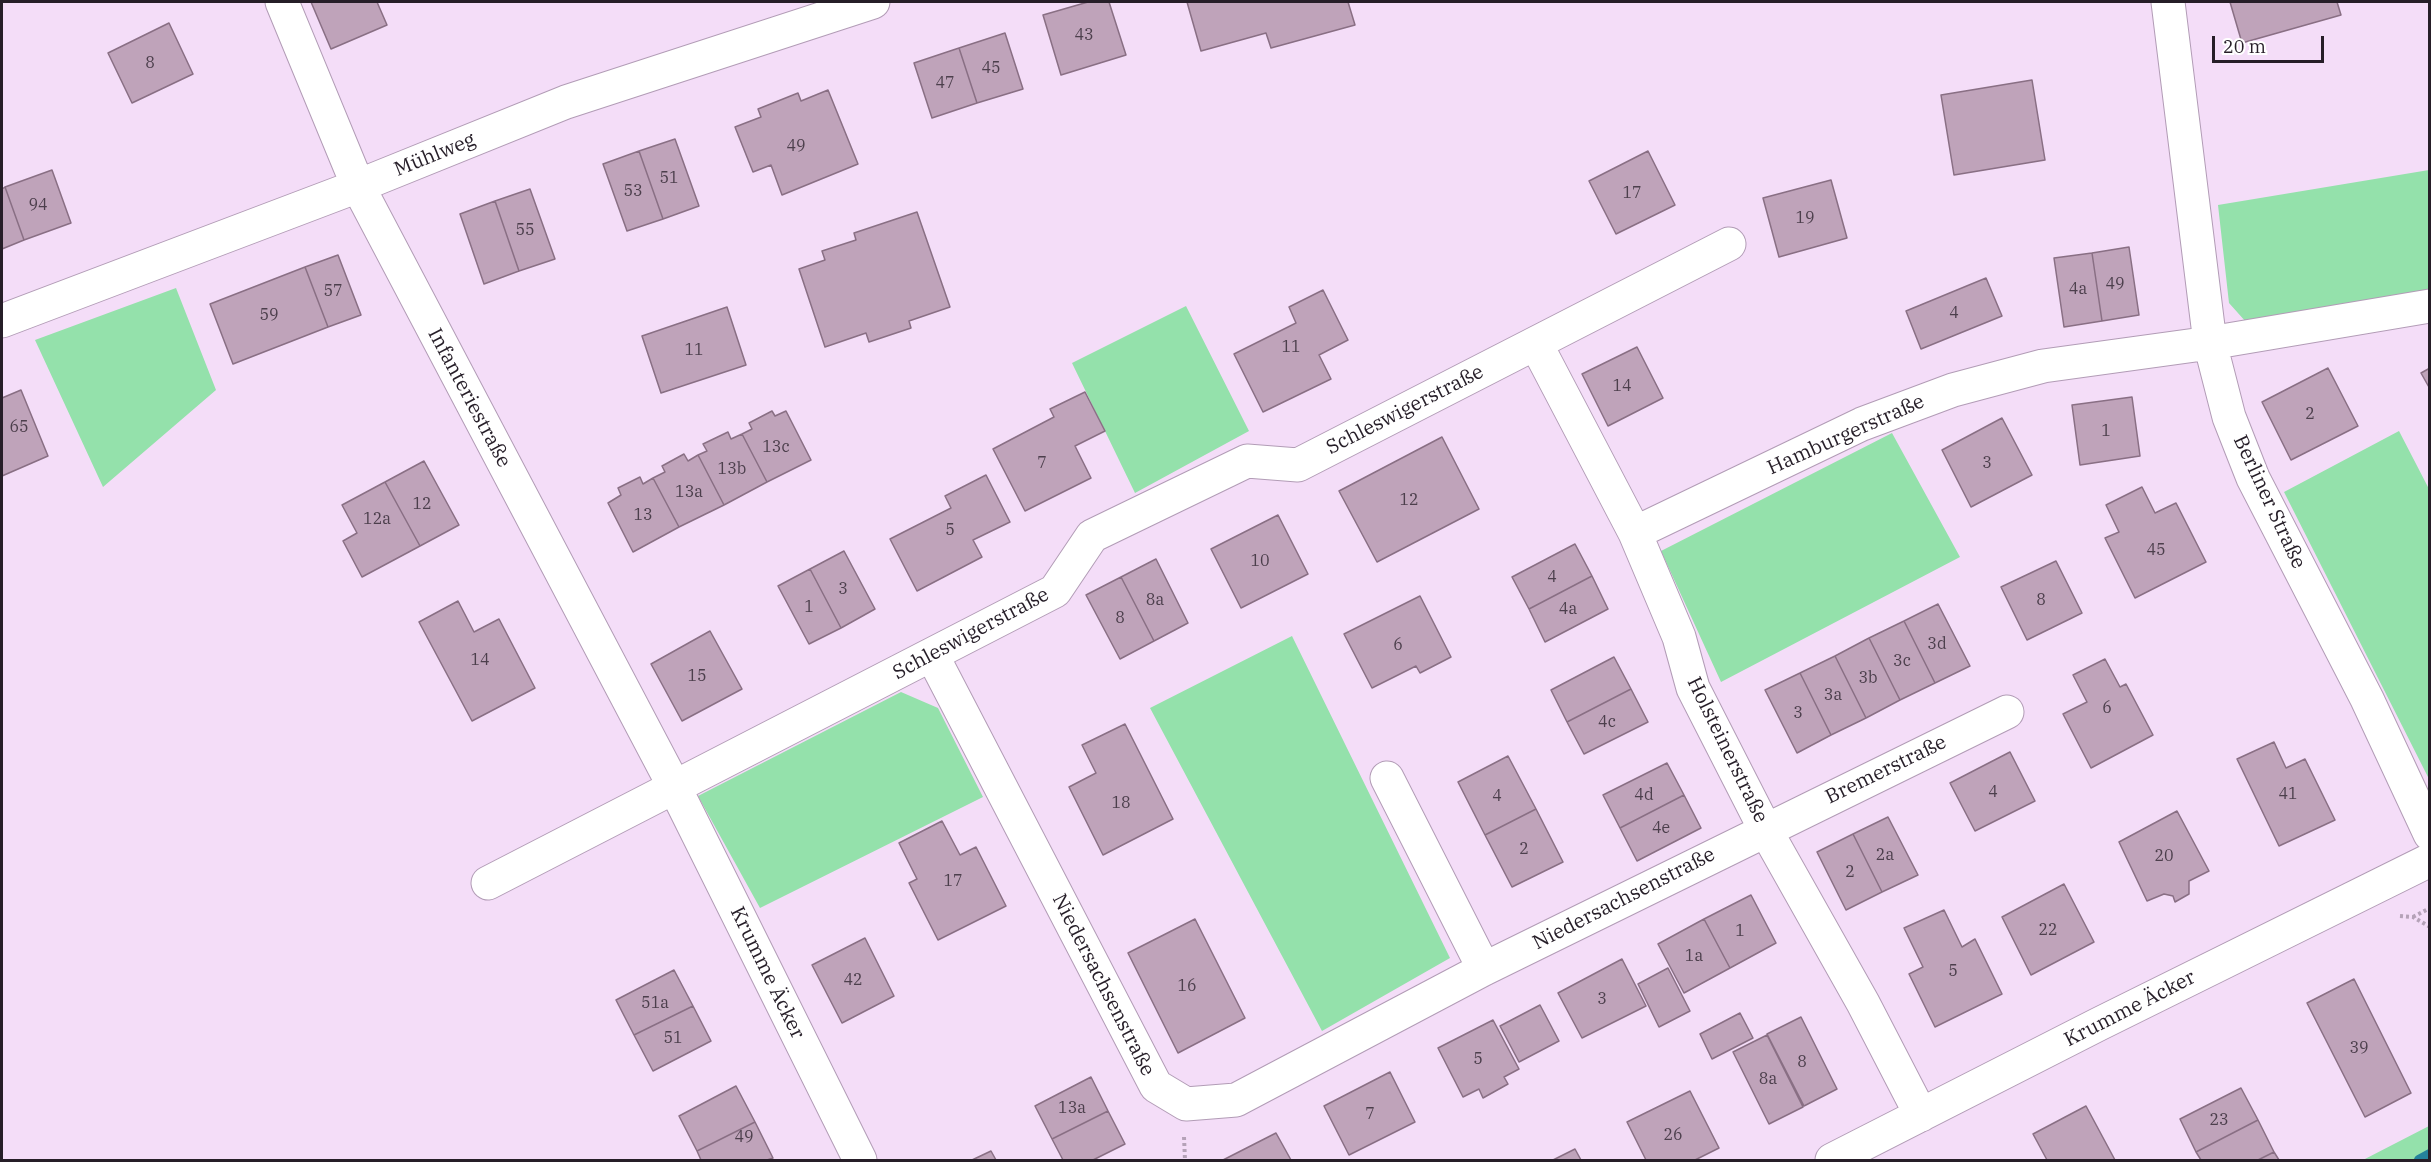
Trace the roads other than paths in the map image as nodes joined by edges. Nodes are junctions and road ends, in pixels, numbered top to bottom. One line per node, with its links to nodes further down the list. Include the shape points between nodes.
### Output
1 (282, 2): 4 (street, Infanteriestraße)
2 (873, 2): 4 (street, Mühlweg, via 566,102)
3 (2168, 2): 8 (street, Berliner Straße)
4 (358, 186): 7 (street, Mühlweg); 14 (street, Infanteriestraße)
5 (1729, 244): 9 (street, Schleswigerstraße)
6 (2430, 306): 8 (street, Hamburgerstraße)
7 (2, 321)
8 (2210, 343): 10 (street, Hamburgerstraße, via 2043,366 1953,390 1862,424); 16 (street, Berliner Straße, via 2229,417 2253,478 2367,699)
9 (1536, 344): 10 (street, Holsteinerstraße); 11 (street, Schleswigerstraße, via 1298,465 1247,460 1092,536 1055,591)
10 (1635, 533): 15 (street, Holsteinerstraße, via 1679,637 1694,688)
11 (932, 655): 14 (street, Schleswigerstraße); 19 (street, Niedersachsenstraße, via 1156,1086 1186,1104 1236,1100)
12 (2007, 711): 15 (street, Bremerstraße)
13 (1387, 778): 19 (street)
14 (674, 786): 18 (street, Schleswigerstraße); 21 (street, Krumme Äcker)
15 (1765, 829): 19 (street, Niedersachsenstraße); 20 (street, Holsteinerstraße)
16 (2430, 834)
17 (2430, 860): 20 (street, Krumme Äcker)
18 (488, 883)
19 (1484, 969)
20 (1922, 1115): 22 (street, Krumme Äcker)
21 (860, 1161)
22 (1832, 1161)

